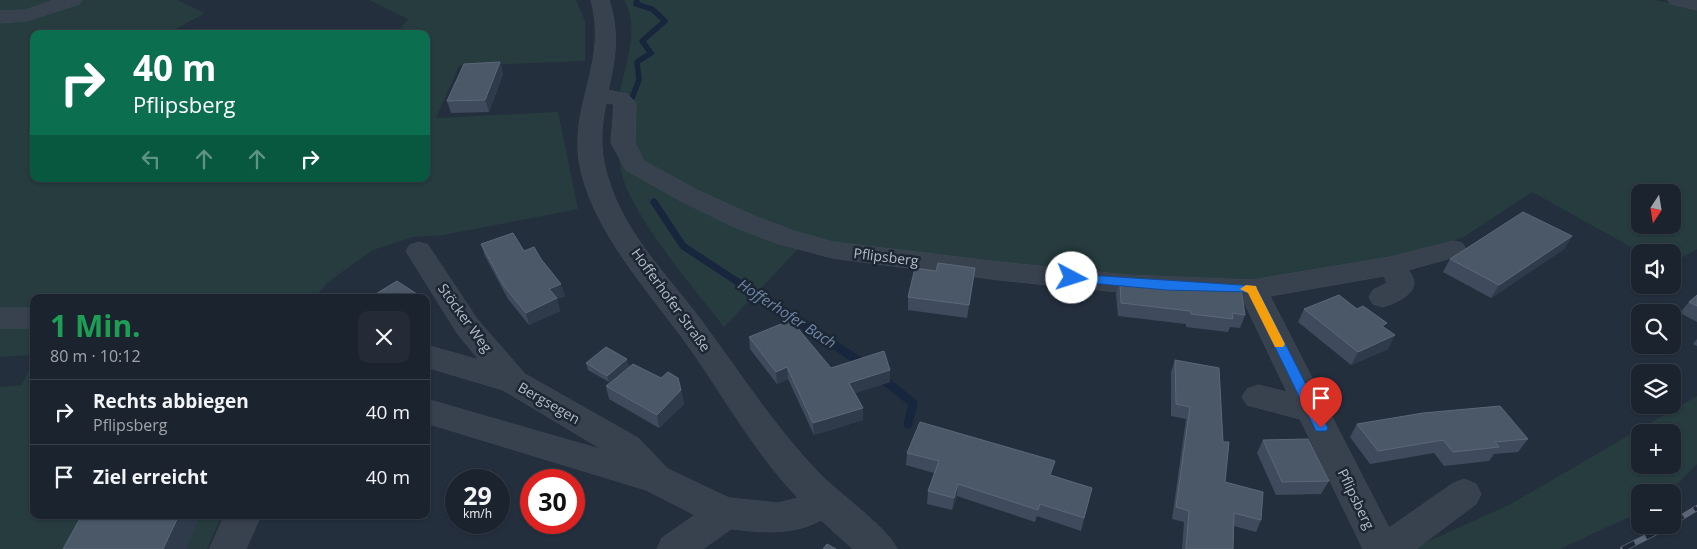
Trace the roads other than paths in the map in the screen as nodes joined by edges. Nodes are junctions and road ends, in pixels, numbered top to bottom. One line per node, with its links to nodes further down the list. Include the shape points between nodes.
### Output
1 (73, 0): 5 (street, via 36,13)
2 (600, 0): 6 (street, Hofferhofer Straße, via 608,40)
3 (1677, 0): 4 (street)
4 (1697, 4)
5 (0, 17)
6 (596, 97): 10 (street, Pflipsberg, via 613,97 624,103 623,143 634,165 690,196 785,237 832,250 999,271 1128,284); 21 (street, Hofferhofer Straße, via 589,129 591,159 602,195 625,238 786,458)
7 (1453, 249): 9 (street, Pflipsberg)
8 (419, 251): 15 (street, Stöcker Weg, via 467,326)
9 (1390, 266): 10 (street, Pflipsberg); 11 (street, via 1401,278 1401,287)
10 (1252, 289): 17 (street, Pflipsberg)
11 (1383, 297)
12 (0, 318): 13 (street)
13 (30, 318)
14 (430, 357): 15 (street, Bergsegen)
15 (514, 382): 19 (street, Bergsegen, via 626,447)
16 (1258, 397): 17 (street)
17 (1312, 410): 27 (street, Pflipsberg)
18 (430, 412): 19 (street, Bergsegen)
19 (656, 479): 22 (street, Bergsegen)
20 (1464, 494): 28 (street)
21 (824, 501): 22 (street, Bergsegen, via 802,514 778,518); 26 (street, Hofferhofer Straße)
22 (725, 513): 25 (street)
23 (240, 519): 24 (street)
24 (228, 549)
25 (675, 549)
26 (879, 549)
27 (1381, 549)
28 (1388, 549)

